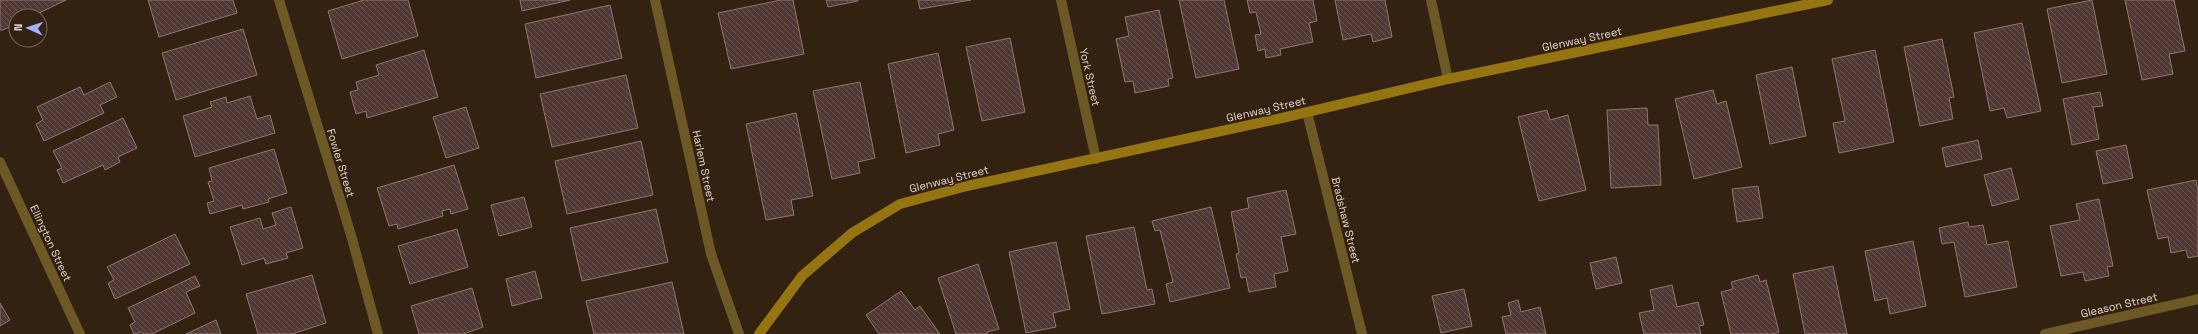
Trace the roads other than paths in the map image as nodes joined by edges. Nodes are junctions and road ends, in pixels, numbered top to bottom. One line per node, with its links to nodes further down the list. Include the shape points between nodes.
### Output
1 (279, 0): 13 (street, Fowler Street)
2 (655, 0): 14 (street, Harlem Street, via 711,254)
3 (1061, 0): 9 (street, York Street)
4 (1431, 0): 7 (street)
5 (1828, 0): 6 (street, Glenway Street)
6 (1811, 2): 7 (street, Glenway Street)
7 (1448, 79): 8 (street, Glenway Street)
8 (1307, 112): 9 (street, Glenway Street); 16 (street, Bradshaw Street)
9 (1096, 159): 15 (street, Glenway Street, via 967,186 900,204 852,233 802,276)
10 (0, 162): 12 (street, Ellington Street)
11 (2198, 299): 17 (street, Gleason Street)
12 (80, 334)
13 (378, 334)
14 (739, 334)
15 (759, 334)
16 (1362, 334)
17 (2045, 334)

